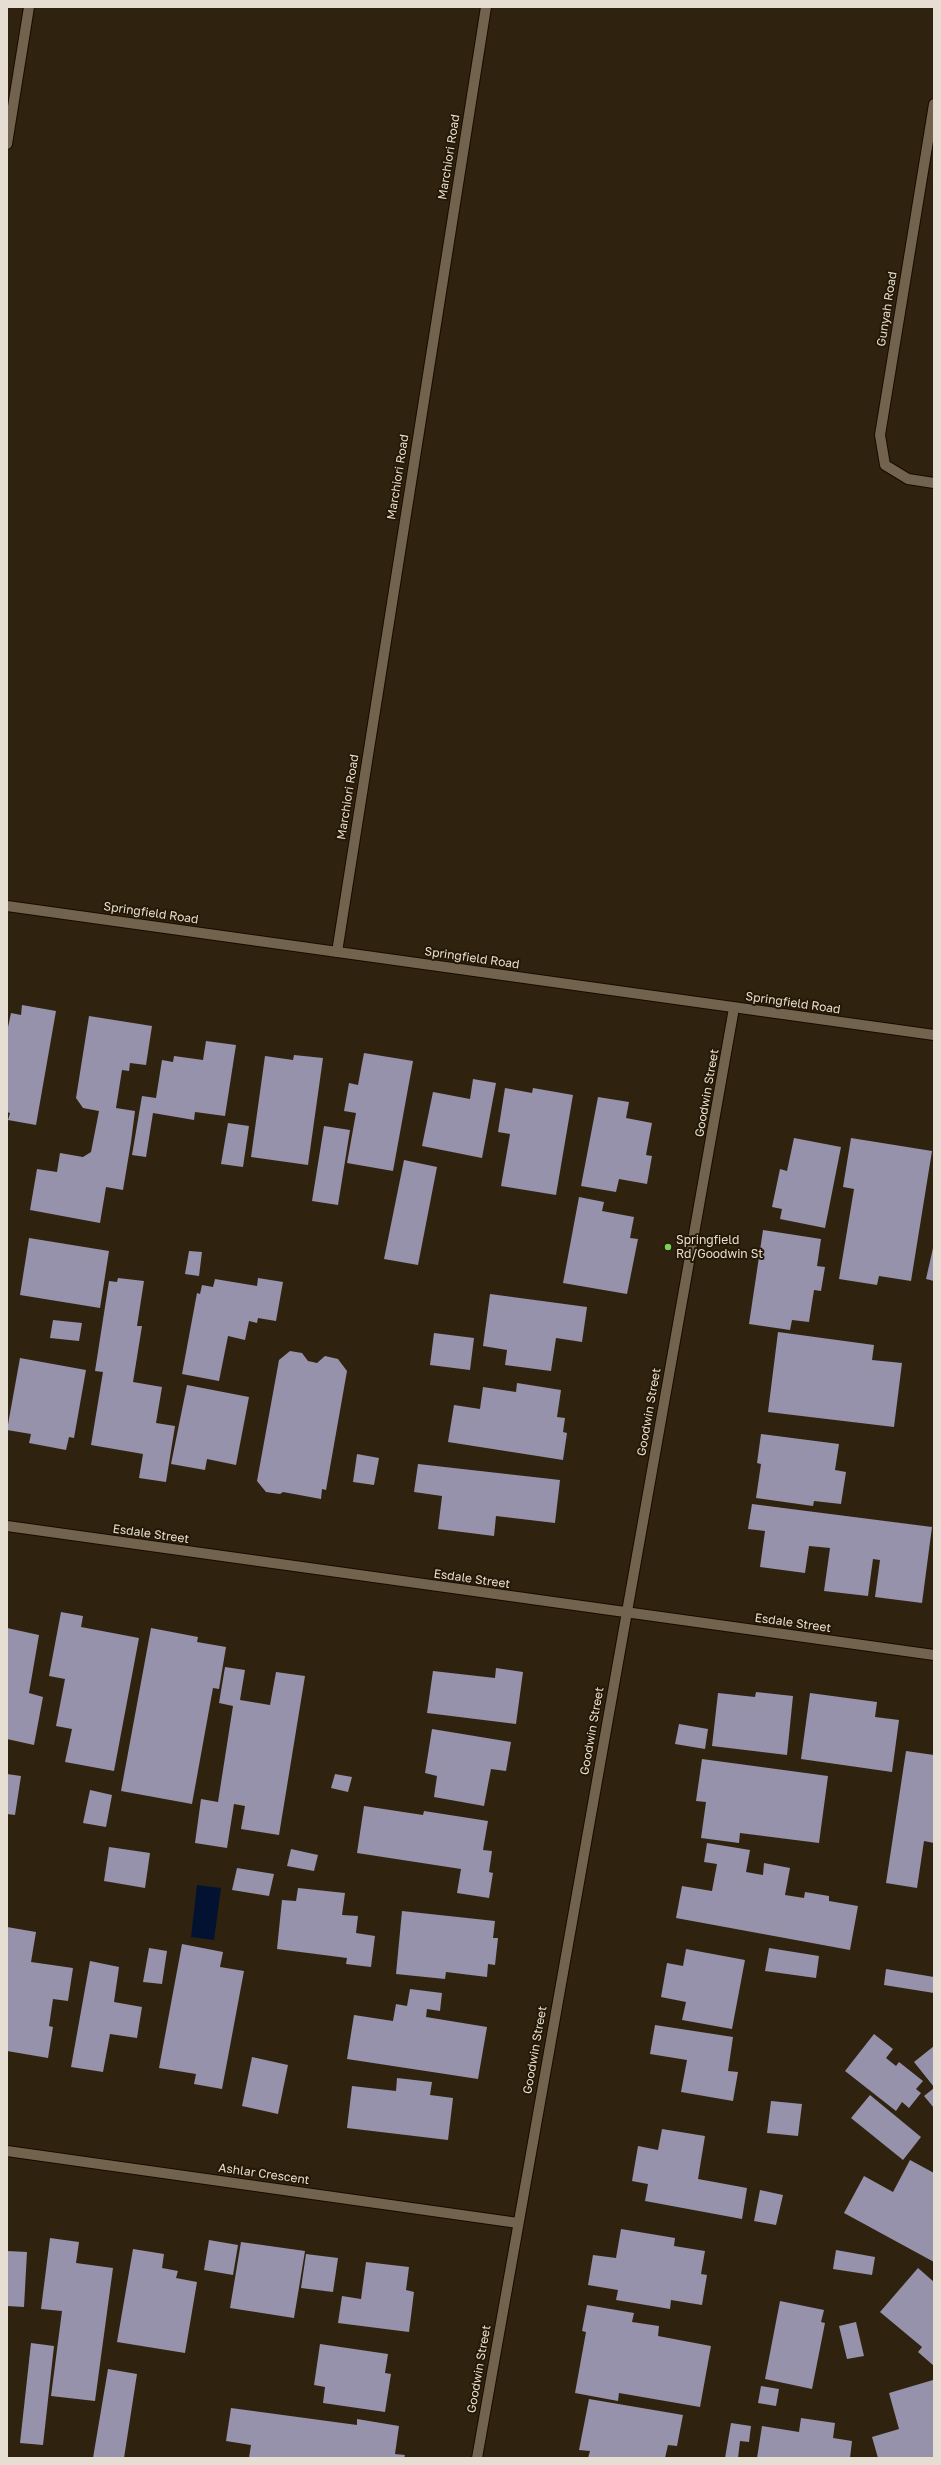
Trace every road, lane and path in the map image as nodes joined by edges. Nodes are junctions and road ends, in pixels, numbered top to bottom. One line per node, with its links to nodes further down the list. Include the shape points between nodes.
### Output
1 (29, 7): 4 (street)
2 (486, 7): 7 (street, Marchiori Road)
3 (934, 104): 5 (street, Gunyah Road, via 880,435 885,465 908,479)
4 (7, 144)
5 (934, 482)
6 (7, 906): 7 (street, Springfield Road)
7 (337, 952): 8 (street, Springfield Road)
8 (734, 1008): 9 (street, Springfield Road); 11 (street, Goodwin Street)
9 (934, 1035)
10 (7, 1526): 11 (street, Esdale Street)
11 (626, 1613): 12 (street, Esdale Street); 14 (street, Goodwin Street)
12 (934, 1655)
13 (7, 2151): 14 (street, Ashlar Crescent)
14 (518, 2223): 15 (street, Goodwin Street)
15 (477, 2458)

